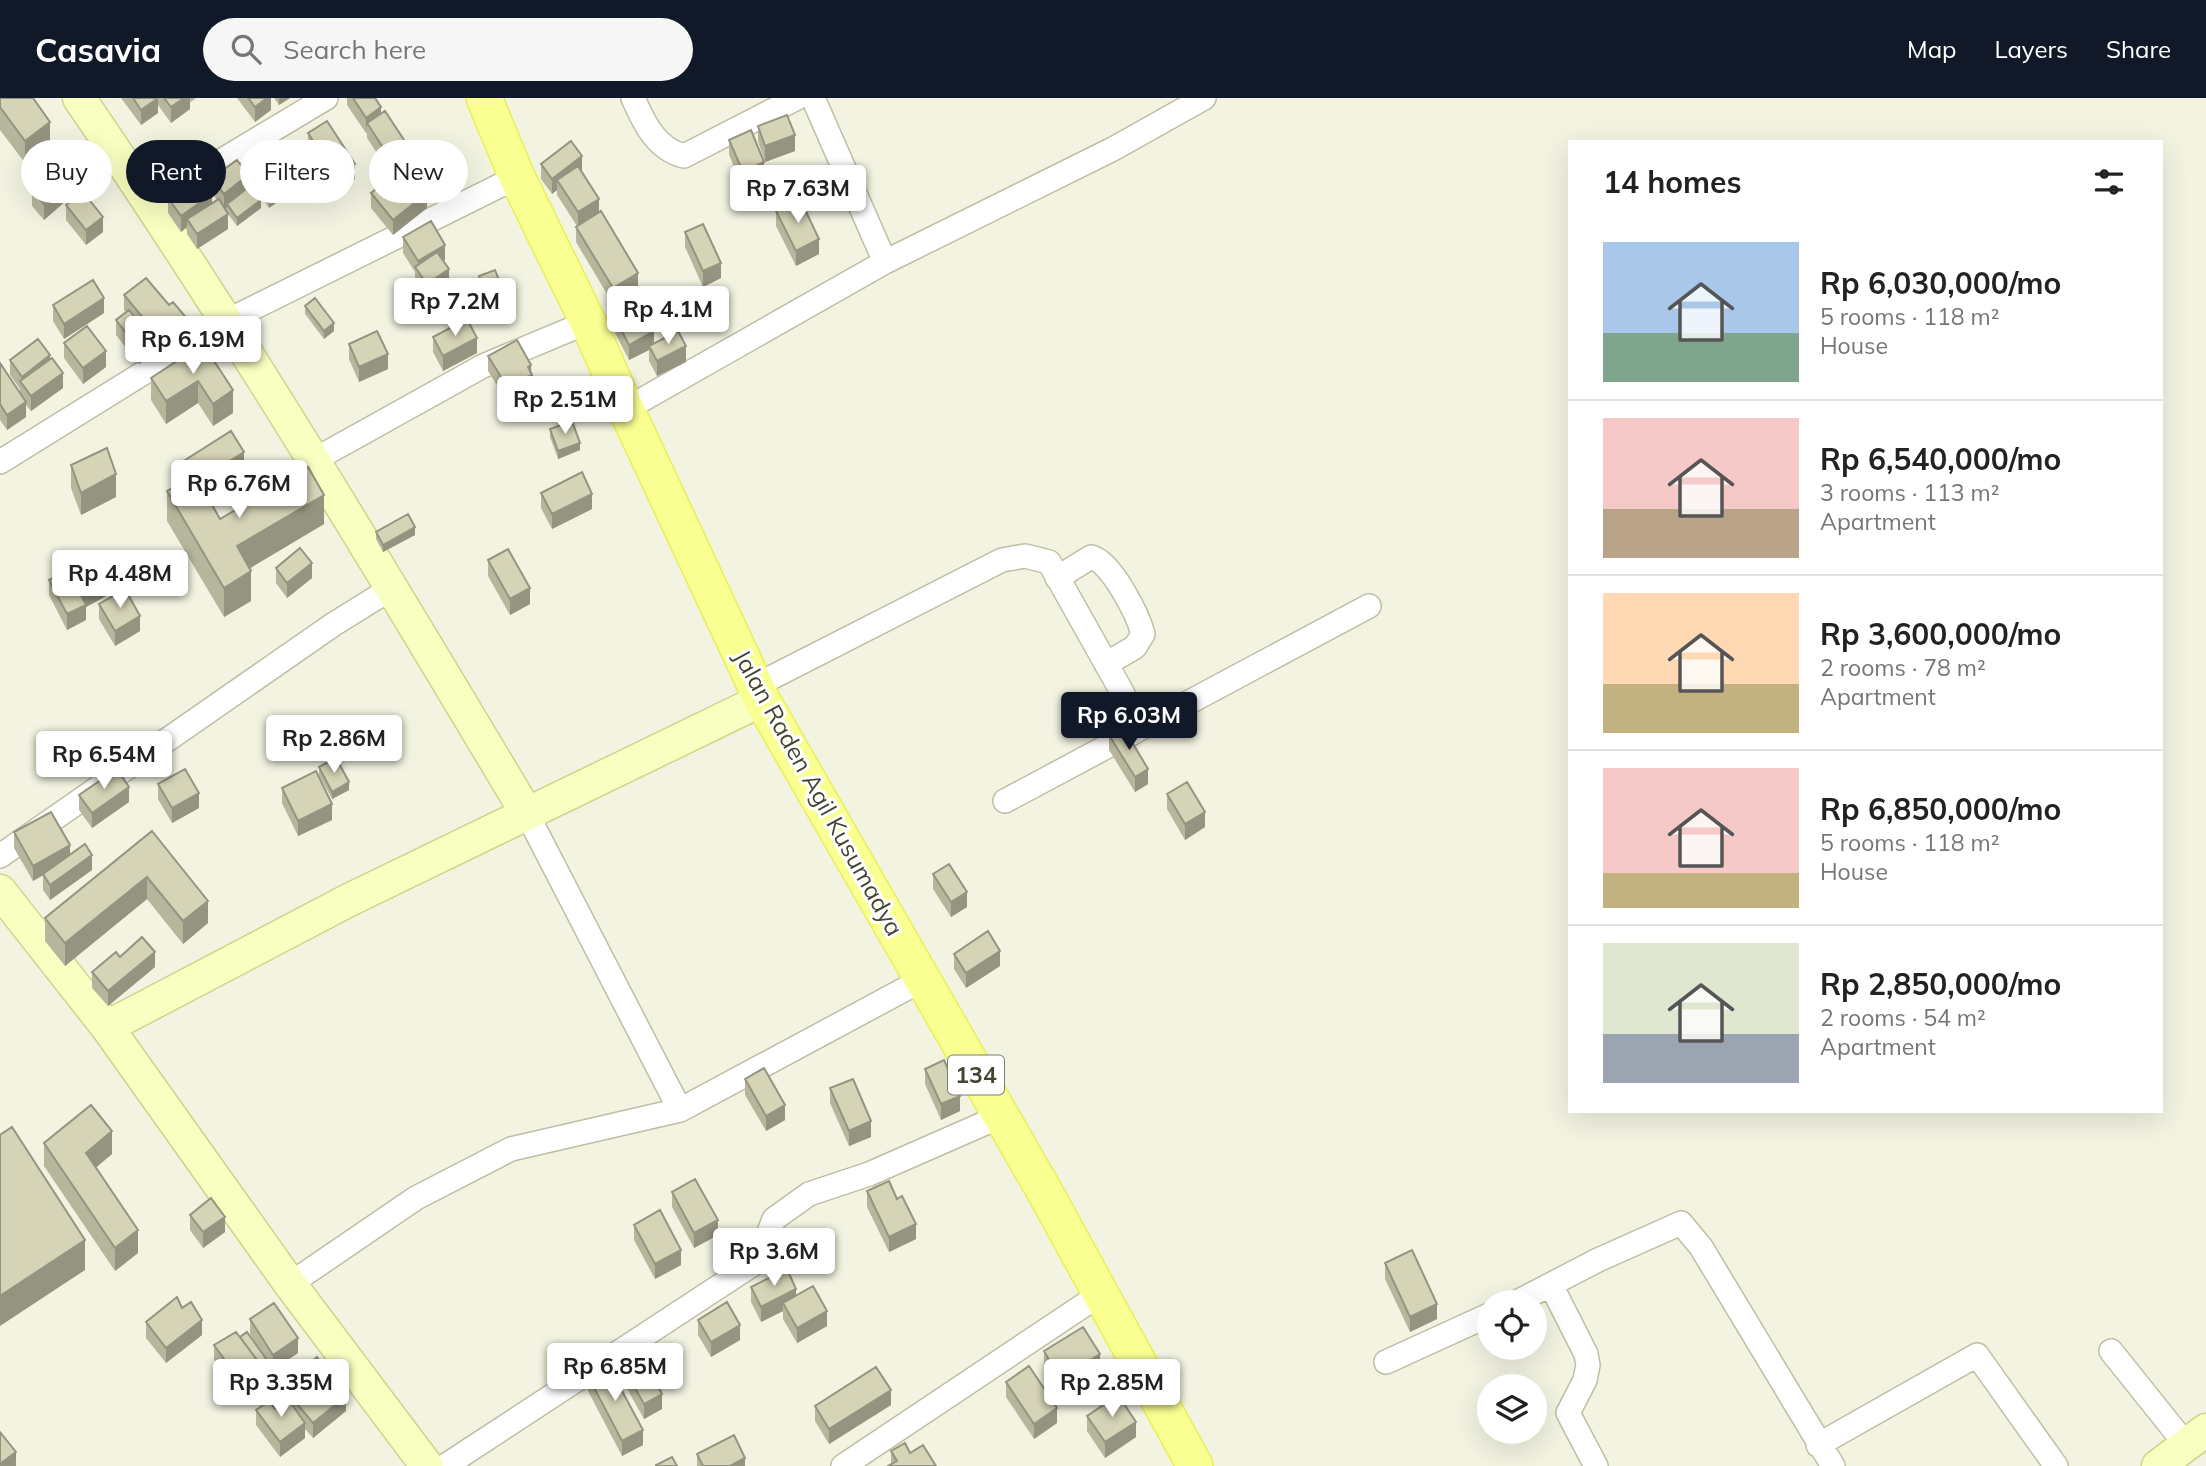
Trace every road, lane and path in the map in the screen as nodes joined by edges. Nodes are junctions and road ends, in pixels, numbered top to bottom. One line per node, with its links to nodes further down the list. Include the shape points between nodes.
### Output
1 (326, 98): 8 (street)
2 (484, 98): 10 (main road, Jalan Raden Agil Kusumadya / 134)
3 (633, 98): 4 (street, via 648,130 662,146 684,156)
4 (797, 98)
5 (813, 98): 12 (street)
6 (1204, 98): 12 (street, via 1113,149)
7 (87, 101): 9 (main road)
8 (226, 158)
9 (126, 163)
10 (517, 177): 13 (street); 14 (main road, Jalan Raden Agil Kusumadya / 134)
11 (151, 203): 13 (main road)
12 (885, 262): 15 (street)
13 (227, 321): 16 (main road); 17 (street)
14 (588, 322): 15 (main road, Jalan Raden Agil Kusumadya / 134); 16 (street, via 483,366)
15 (626, 409): 22 (main road, Jalan Raden Agil Kusumadya / 134)
16 (314, 460): 19 (main road)
17 (0, 462)
18 (1057, 578): 21 (street); 21 (street, via 1091,557 1111,571 1143,634 1135,647); 22 (street, via 1049,562 1038,557 1002,560)
19 (392, 588): 25 (main road); 26 (street)
20 (1369, 606): 23 (street)
21 (1106, 664): 23 (street)
22 (759, 693): 25 (main road); 28 (main road, Jalan Raden Agil Kusumadya / 134)
23 (1139, 729): 24 (street)
24 (1005, 801)
25 (526, 812): 29 (main road, via 220,965); 30 (street)
26 (0, 856)
27 (0, 891): 29 (main road)
28 (922, 981): 30 (street); 31 (main road, Jalan Raden Agil Kusumadya / 134)
29 (107, 1027): 32 (main road)
30 (680, 1110): 32 (street, via 511,1149 416,1198)
31 (999, 1117): 35 (main road, Jalan Raden Agil Kusumadya / 134); 42 (street, via 869,1174 809,1194 783,1210 774,1219 758,1261)
32 (290, 1284): 41 (main road)
33 (1552, 1285): 34 (street); 40 (street, via 1681,1223 1701,1247); 45 (street, via 1586,1354 1585,1380 1568,1413)
34 (1542, 1290)
35 (1099, 1295): 43 (street); 44 (main road, Jalan Raden Agil Kusumadya / 134)
36 (1477, 1320): 38 (street)
37 (2111, 1351): 39 (street)
38 (1386, 1362)
39 (2196, 1438): 48 (main road)
40 (1818, 1445): 46 (street); 47 (street, via 1977,1355)
41 (427, 1466)
42 (445, 1466)
43 (843, 1466)
44 (1195, 1466)
45 (1596, 1466)
46 (1833, 1466)
47 (2056, 1466)
48 (2158, 1466)

